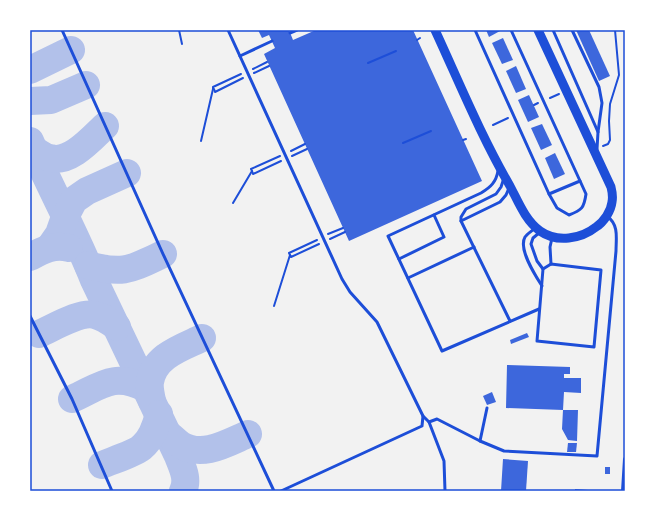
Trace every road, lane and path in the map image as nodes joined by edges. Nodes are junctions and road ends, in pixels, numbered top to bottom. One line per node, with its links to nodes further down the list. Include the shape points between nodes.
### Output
1 (62, 30): 64 (lane)
2 (179, 30): 16 (path)
3 (228, 30): 18 (lane)
4 (297, 30): 12 (lane)
5 (435, 30): 33 (main road)
6 (475, 30): 38 (lane)
7 (511, 30): 24 (lane)
8 (538, 30): 23 (main road)
9 (553, 30): 27 (lane)
10 (572, 30): 27 (lane, via 599,87 602,103)
11 (615, 30): 32 (path, via 619,75 610,104 610,140)
12 (290, 33)
13 (420, 38): 14 (path)
14 (417, 40)
15 (272, 41): 18 (lane)
16 (182, 44)
17 (396, 51): 20 (path)
18 (240, 56): 59 (lane, via 342,279 350,292 377,322)
19 (267, 62): 22 (path)
20 (368, 63)
21 (269, 66): 22 (path, via 215,92)
22 (213, 89): 28 (path)
23 (566, 91): 24 (path); 32 (main road)
24 (543, 101): 25 (path); 36 (lane)
25 (534, 105)
26 (431, 131): 29 (path)
27 (598, 132): 32 (lane)
28 (201, 141)
29 (403, 143)
30 (305, 144): 34 (path, via 251,169)
31 (307, 149): 34 (path, via 253,174)
32 (599, 151): 41 (main road, via 611,187 612,202)
33 (499, 168): 35 (main road); 40 (lane, via 494,184)
34 (252, 171): 39 (path)
35 (505, 177): 37 (main road); 42 (lane, via 496,194 466,209)
36 (580, 181): 38 (lane); 38 (lane, via 586,194 585,204 580,211 569,215 557,208)
37 (510, 186): 42 (lane, via 500,202); 44 (main road, via 522,209)
38 (549, 194)
39 (233, 203)
40 (434, 215): 49 (lane, via 444,237); 49 (lane, via 388,236)
41 (607, 216): 46 (main road, via 589,232 575,237); 61 (lane, via 614,223 616,251 597,456 504,451)
42 (461, 221): 47 (lane)
43 (343, 228): 48 (path, via 289,253)
44 (538, 229): 46 (main road); 51 (lane, via 531,244); 53 (lane, via 526,237 524,248)
45 (345, 232): 48 (path, via 291,257)
46 (553, 237): 50 (lane, via 550,247)
47 (474, 247): 52 (lane); 57 (lane)
48 (290, 255): 54 (path)
49 (399, 258): 52 (lane)
50 (551, 264): 51 (lane); 55 (lane, via 601,270 594,347 537,341)
51 (543, 269): 53 (lane)
52 (408, 278): 57 (lane, via 442,351)
53 (542, 286): 55 (lane)
54 (274, 306)
55 (539, 309): 57 (lane)
56 (30, 316): 63 (lane, via 72,399)
57 (510, 322)
58 (487, 408): 61 (lane)
59 (423, 416): 60 (lane); 65 (lane, via 422,426)
60 (429, 422): 61 (lane, via 437,419); 66 (lane, via 444,461)
61 (480, 441)
62 (625, 459): 67 (street)
63 (112, 491)
64 (274, 491)
65 (281, 491)
66 (445, 491)
67 (623, 491)

